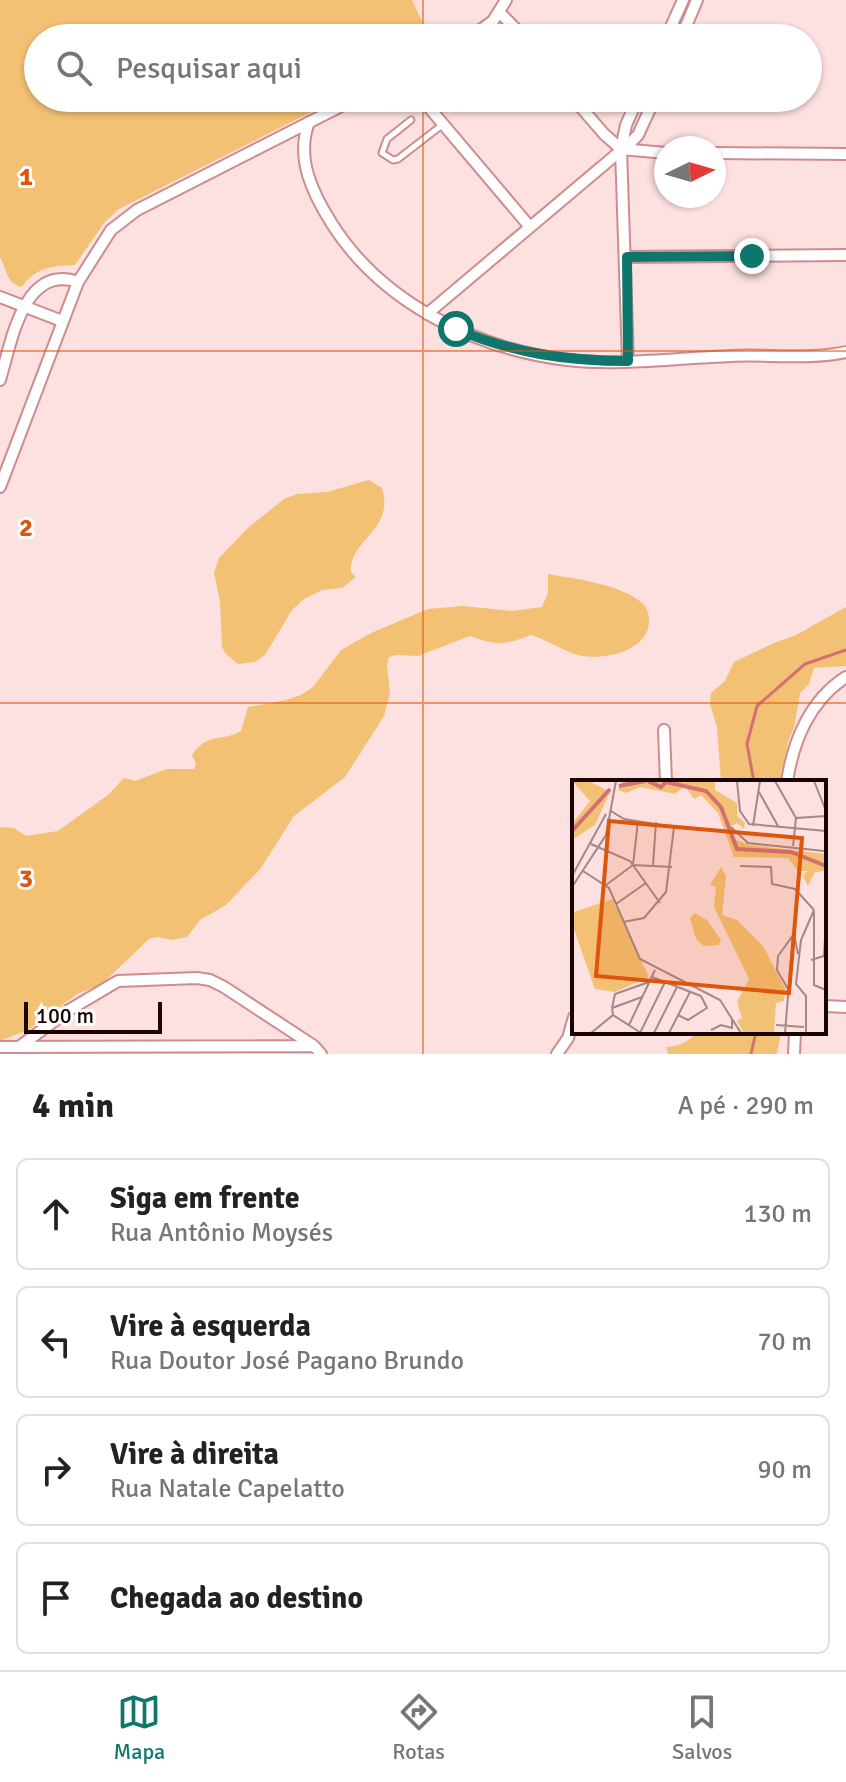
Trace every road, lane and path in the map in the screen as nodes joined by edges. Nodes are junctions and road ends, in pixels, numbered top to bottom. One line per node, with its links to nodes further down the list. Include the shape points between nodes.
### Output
1 (506, 0): 4 (street)
2 (683, 0): 7 (street)
3 (697, 0): 8 (street)
4 (499, 12): 5 (street); 6 (street)
5 (488, 24)
6 (511, 24)
7 (672, 24)
8 (687, 24)
9 (329, 112): 15 (street)
10 (433, 112): 16 (street)
11 (585, 112): 17 (street)
12 (632, 112): 17 (street)
13 (649, 112): 17 (street, via 638,135)
14 (411, 120): 16 (lane, via 384,143 387,159 398,159)
15 (309, 122): 24 (street, via 121,221); 27 (street, via 304,134 307,171 324,212 356,255)
16 (443, 124): 21 (street)
17 (621, 149): 18 (street); 21 (street); 23 (street)
18 (654, 152)
19 (726, 153): 20 (street)
20 (846, 154)
21 (530, 227): 27 (street)
22 (846, 255): 23 (street)
23 (627, 257): 30 (street)
24 (78, 282): 26 (street, via 49,282); 28 (street)
25 (0, 297): 26 (street)
26 (24, 306): 28 (street); 31 (street)
27 (427, 314): 30 (street, via 512,349 568,360)
28 (62, 321): 32 (street)
29 (846, 352): 30 (street)
30 (628, 361)
31 (0, 378)
32 (0, 487)
33 (846, 677): 36 (street, via 807,718)
34 (664, 730): 35 (street)
35 (666, 780)
36 (787, 780)
37 (826, 1006): 38 (street)
38 (846, 1007)
39 (572, 1024): 44 (street)
40 (795, 1034): 45 (street)
41 (0, 1047): 42 (street)
42 (19, 1047): 43 (street); 43 (street, via 118,981 197,978 224,987)
43 (318, 1050)
44 (557, 1054)
45 (794, 1054)

